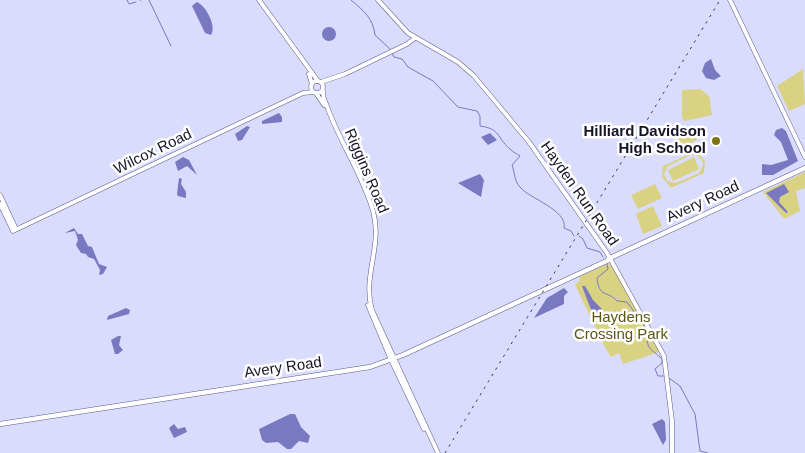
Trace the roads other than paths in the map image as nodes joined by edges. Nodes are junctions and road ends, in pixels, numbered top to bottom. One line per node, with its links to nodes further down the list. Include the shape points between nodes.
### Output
1 (259, 0): 5 (main road, Riggins Road)
2 (378, 0): 4 (main road, Hayden Run Road)
3 (730, 0): 11 (main road)
4 (415, 38): 7 (main road); 16 (main road, Hayden Run Road, via 458,62 474,76 529,142)
5 (290, 45): 6 (main road, Riggins Road, via 310,76); 7 (main road, Riggins Road)
6 (312, 85): 7 (main road, Wilcox Road); 8 (main road, Wilcox Road); 9 (main road, Riggins Road)
7 (321, 85): 9 (main road, Wilcox Road); 10 (main road, Riggins Road)
8 (303, 93): 9 (main road, Wilcox Road); 15 (main road, Wilcox Road)
9 (315, 93): 10 (main road, Riggins Road)
10 (329, 113): 17 (main road, Riggins Road, via 372,207 376,238 366,279 366,296 373,320)
11 (805, 158)
12 (805, 168): 16 (main road, Avery Road)
13 (0, 195): 15 (main road)
14 (0, 204): 15 (main road)
15 (15, 230)
16 (611, 259): 17 (main road, Avery Road); 20 (main road, Hayden Run Road, via 664,356 672,421)
17 (392, 359): 18 (main road, Avery Road, via 365,368); 19 (main road, Riggins Road)
18 (0, 424)
19 (437, 453)
20 (672, 453)

